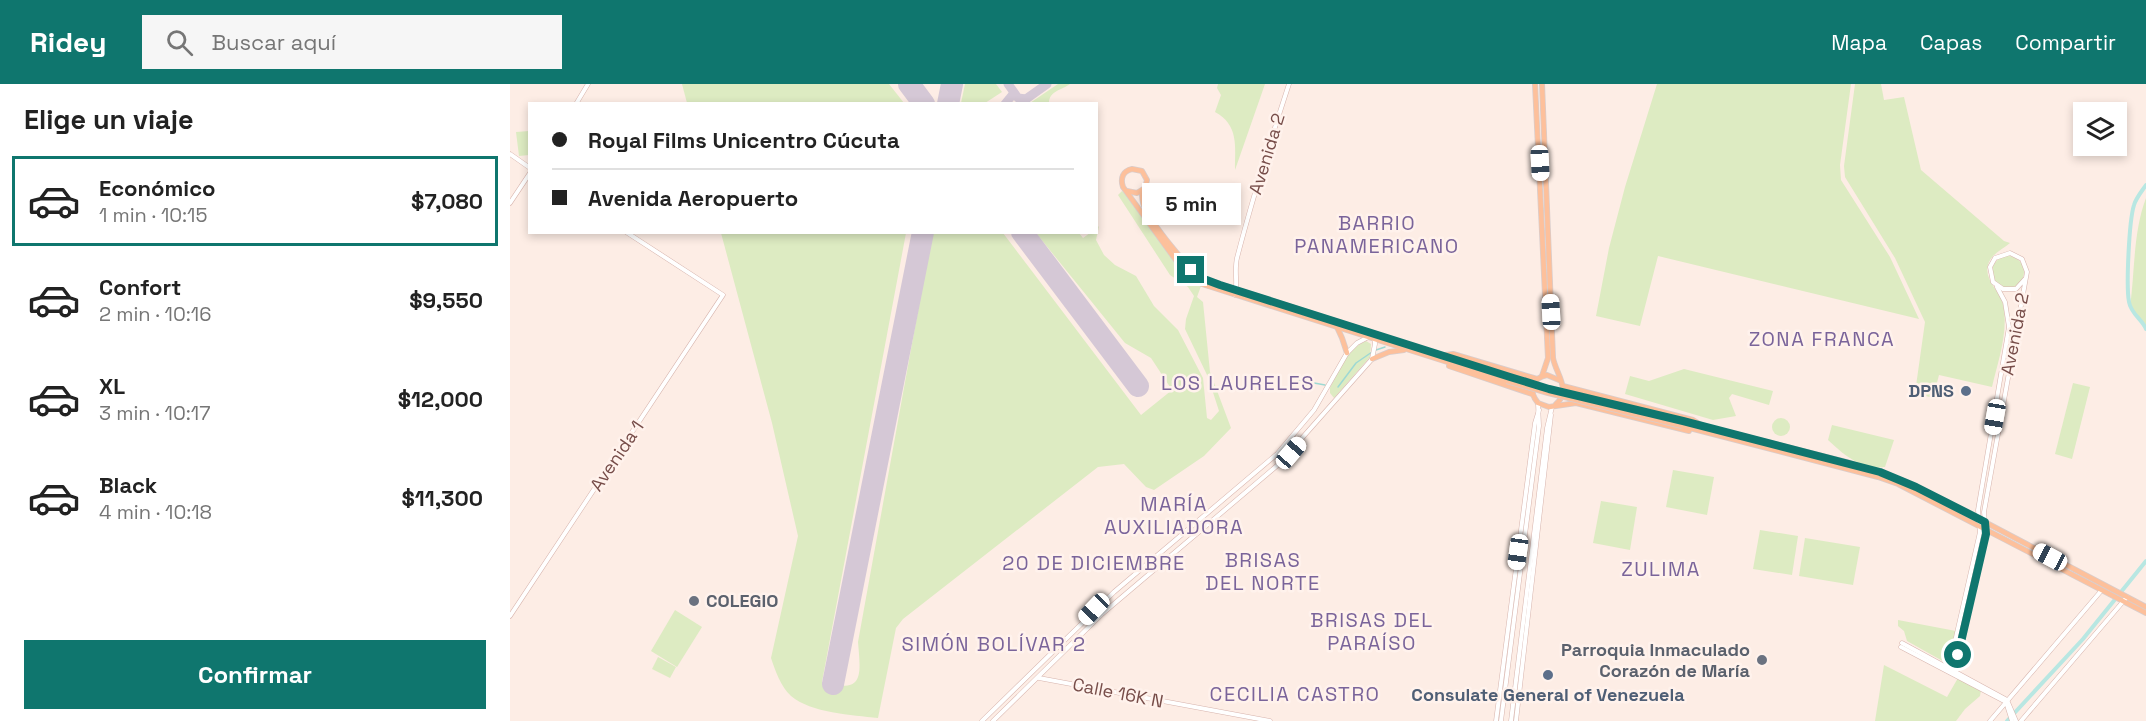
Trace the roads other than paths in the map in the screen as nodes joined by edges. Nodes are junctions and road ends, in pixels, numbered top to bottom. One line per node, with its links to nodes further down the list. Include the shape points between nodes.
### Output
1 (588, 84): 5 (street)
2 (1289, 84): 15 (street, Avenida 2, via 1236,259)
3 (1535, 84): 23 (main road, via 1548,358)
4 (1542, 84): 25 (main road, via 1553,358)
5 (577, 102)
6 (510, 154): 7 (street)
7 (528, 167)
8 (528, 177): 11 (street)
9 (1127, 191): 10 (main road); 10 (main road, via 1122,177 1135,168 1147,178); 15 (main road, via 1188,275 1202,284)
10 (1142, 191): 15 (main road, via 1144,206 1187,266 1204,279)
11 (510, 203)
12 (629, 234): 45 (street, Avenida 1, via 723,295)
13 (2025, 279): 14 (street, via 2022,285 2009,290); 14 (street, via 2022,259 2005,254 1995,258 1990,267); 31 (street, Avenida 2)
14 (1997, 286): 30 (street, Avenida 2, via 2005,302 2009,327)
15 (1236, 292): 16 (main road); 18 (main road)
16 (1337, 327): 17 (main road); 20 (main road)
17 (1368, 337): 18 (main road); 20 (street)
18 (1375, 339): 19 (main road); 21 (street); 22 (main road)
19 (1407, 350): 21 (main road); 22 (main road)
20 (1347, 353): 42 (street, via 1314,410 1277,454)
21 (1373, 357): 44 (street, via 1279,464)
22 (1440, 358): 24 (main road, via 1453,354); 26 (main road, via 1450,366); 29 (main road, bridge, via 1548,393)
23 (1542, 376): 24 (main road); 25 (main road, via 1552,375)
24 (1537, 379): 26 (main road)
25 (1562, 383): 28 (main road, via 1563,396); 29 (main road, via 1693,420)
26 (1532, 394): 27 (main road)
27 (1538, 406): 28 (main road); 34 (street); 36 (street, via 1539,426)
28 (1553, 407): 29 (main road, via 1576,404 1674,428); 35 (street, via 1547,428)
29 (1703, 429): 30 (main road, via 1880,472); 32 (main road, via 1898,484)
30 (1978, 518): 31 (main road); 32 (street, Avenida 2)
31 (1985, 522): 33 (street, Avenida 2); 39 (main road)
32 (1979, 526): 33 (main road); 48 (street, Avenida 2)
33 (1986, 529): 38 (main road); 48 (street, Avenida 2)
34 (1520, 537): 36 (street); 37 (street)
35 (1535, 543): 53 (street); 55 (street)
36 (1524, 544): 37 (street)
37 (1517, 582): 50 (street); 52 (street)
38 (2102, 591): 40 (main road); 51 (street)
39 (2126, 596): 40 (street); 41 (main road)
40 (2122, 601): 43 (main road); 61 (street)
41 (2146, 607)
42 (1094, 609): 44 (street); 46 (street)
43 (2146, 613)
44 (1102, 614): 47 (street)
45 (510, 616)
46 (1084, 620): 47 (street); 56 (street)
47 (1092, 624): 49 (street)
48 (1952, 669): 51 (street); 51 (street, via 1902,645)
49 (1038, 678): 57 (street); 58 (street, Calle 16K N)
50 (1499, 697): 52 (street); 54 (street)
51 (2007, 702): 59 (street); 60 (street)
52 (1503, 704): 53 (street, via 1508,708); 54 (street)
53 (1513, 704): 55 (street)
54 (1499, 720): 55 (street, via 1507,714)
55 (1513, 720)
56 (982, 721)
57 (993, 721)
58 (1270, 721)
59 (1990, 721)
60 (2014, 721)
61 (2022, 721)

